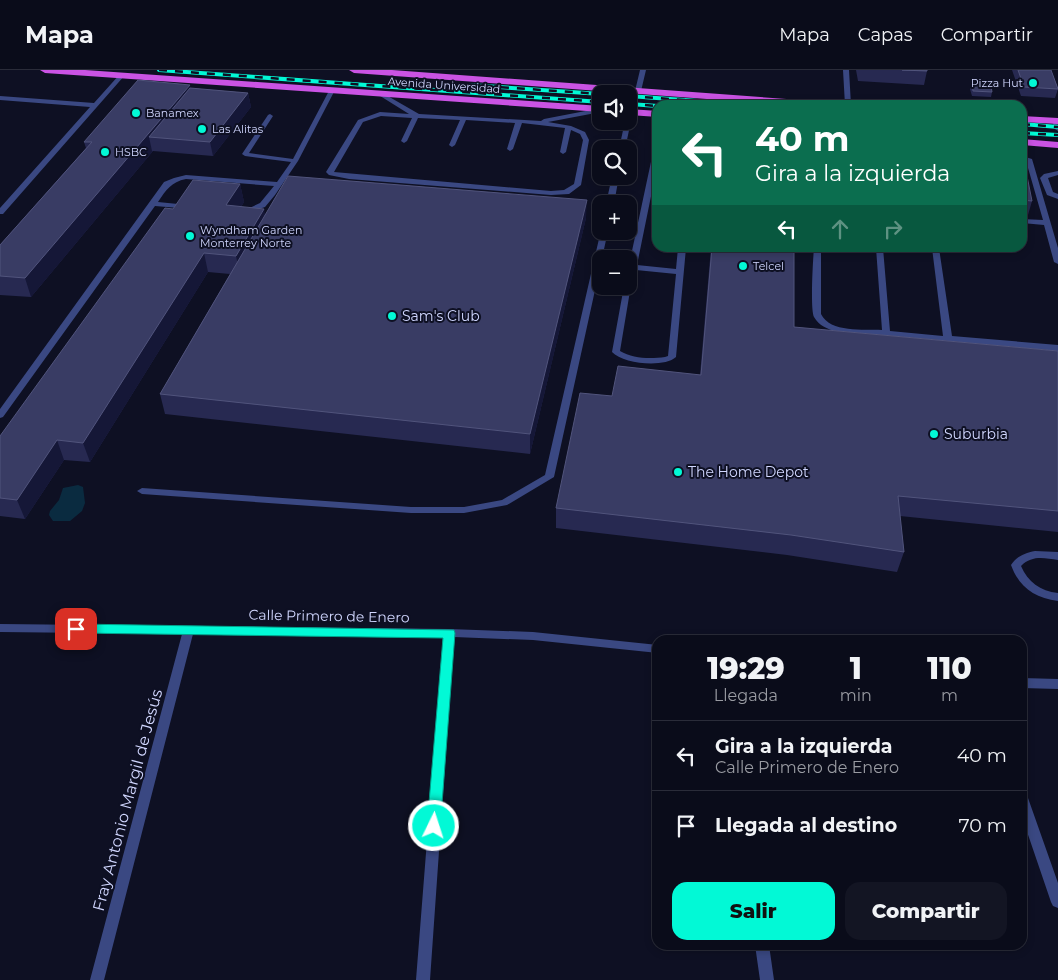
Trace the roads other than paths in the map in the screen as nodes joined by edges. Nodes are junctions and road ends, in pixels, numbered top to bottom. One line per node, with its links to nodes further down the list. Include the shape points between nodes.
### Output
1 (45, 70): 6 (highway, Avenida Universidad)
2 (354, 70): 3 (highway, Avenida Universidad)
3 (362, 70): 8 (highway, Avenida Universidad)
4 (643, 70): 8 (street)
5 (846, 70): 12 (street)
6 (122, 76): 7 (highway, Avenida Universidad); 13 (street)
7 (332, 90): 9 (highway, Avenida Universidad); 33 (street)
8 (638, 91): 11 (highway, Avenida Universidad)
9 (379, 93): 14 (highway, Avenida Universidad); 17 (street)
10 (0, 98): 13 (street)
11 (760, 100)
12 (848, 100)
13 (94, 104): 41 (street)
14 (592, 109)
15 (592, 112): 23 (street)
16 (652, 114): 18 (highway)
17 (416, 115): 20 (street); 25 (street, via 380,114 360,121 331,174 566,192 577,185 586,140 583,133); 26 (street)
18 (637, 115)
19 (270, 116): 33 (street, via 246,155)
20 (464, 118): 22 (street); 28 (street)
21 (1027, 120): 24 (highway)
22 (519, 122): 23 (street); 30 (street)
23 (533, 122): 25 (street)
24 (1057, 124)
25 (569, 127): 31 (street)
26 (404, 141)
27 (1027, 142): 29 (highway)
28 (452, 145)
29 (1058, 145)
30 (510, 149)
31 (563, 152)
32 (1027, 159): 43 (street)
33 (295, 161): 36 (street)
34 (1058, 173): 37 (street, via 1044,178 1050,194)
35 (652, 175): 45 (street)
36 (278, 184): 38 (street, via 181,178 167,184); 40 (street, via 265,204)
37 (1058, 197)
38 (154, 204): 39 (street); 57 (street)
39 (192, 207)
40 (238, 211)
41 (0, 212)
42 (1027, 221): 43 (street)
43 (1046, 223): 50 (street)
44 (602, 240): 58 (street, via 549,477 527,492 504,503 464,510 411,510)
45 (636, 250)
46 (682, 252): 52 (street)
47 (817, 252): 54 (street, via 819,319 837,329)
48 (880, 252): 54 (street)
49 (937, 252): 55 (street)
50 (1058, 262)
51 (637, 268): 52 (street)
52 (680, 272): 53 (street, via 672,356 666,360 623,358 616,352)
53 (626, 295)
54 (886, 333): 55 (street)
55 (948, 338): 56 (street)
56 (1058, 348)
57 (0, 415)
58 (142, 491)
59 (1058, 556): 60 (street, via 1035,554 1023,557 1016,565 1019,575 1029,587 1047,596)
60 (1058, 597)
61 (0, 628): 62 (street, Calle Primero de Enero)
62 (189, 629): 63 (street, Calle Primero de Enero); 70 (street, Fray Antonio Margil de Jesús)
63 (449, 633): 64 (street, Calle Primero de Enero, via 533,636); 71 (street)
64 (652, 648)
65 (1027, 683): 66 (street)
66 (1058, 684)
67 (1027, 812): 68 (street)
68 (1058, 902)
69 (763, 950): 72 (street)
70 (97, 980)
71 (423, 980)
72 (767, 980)

